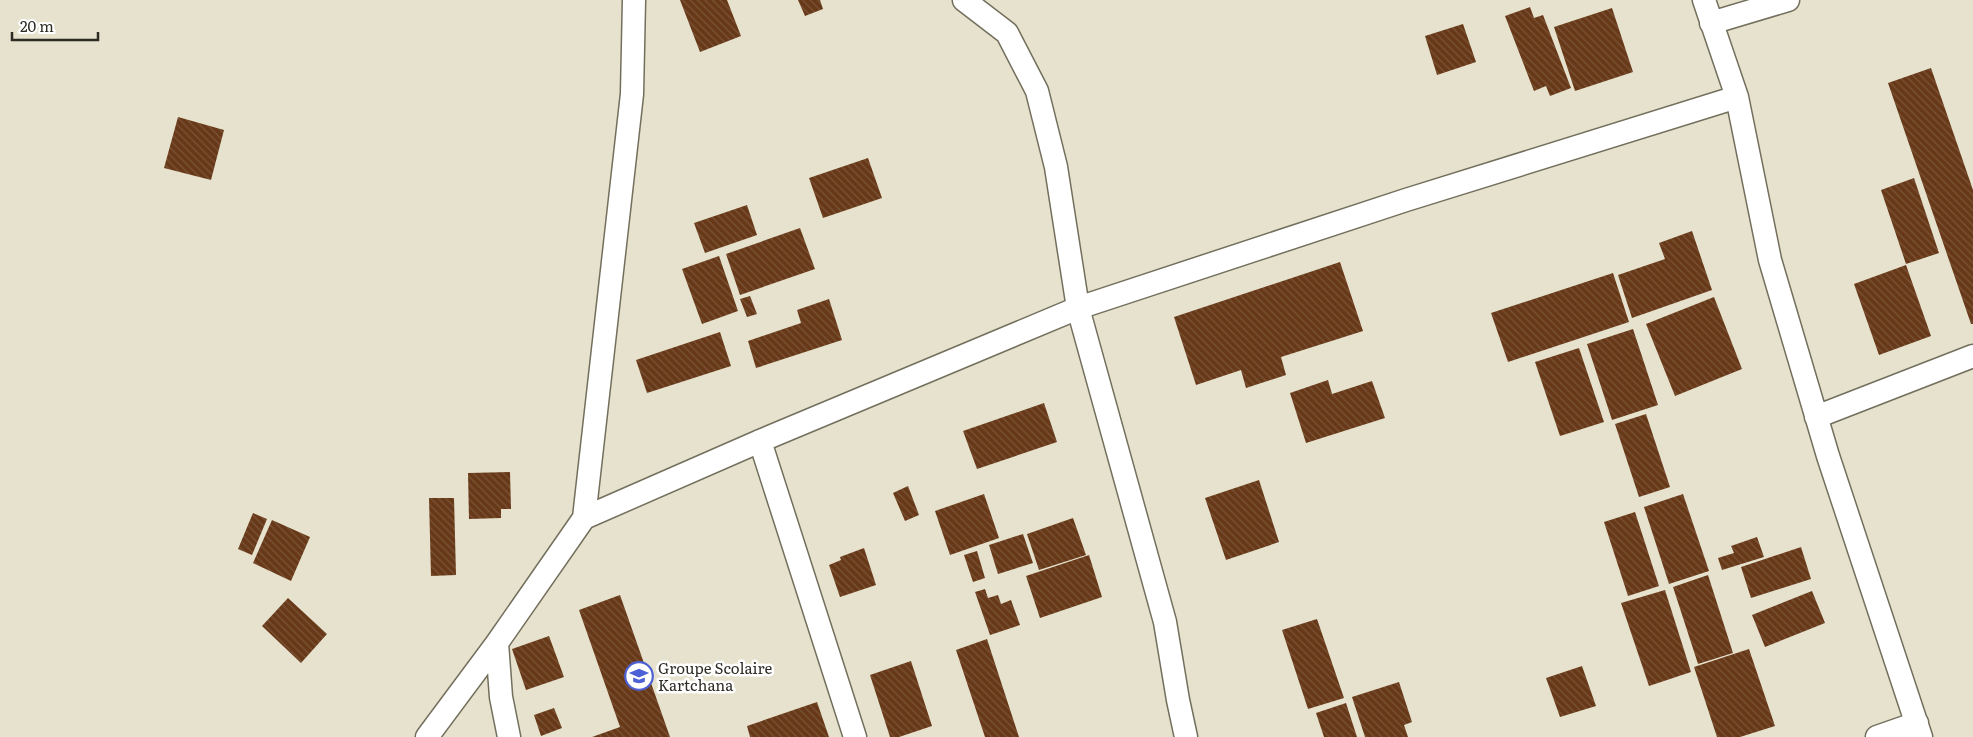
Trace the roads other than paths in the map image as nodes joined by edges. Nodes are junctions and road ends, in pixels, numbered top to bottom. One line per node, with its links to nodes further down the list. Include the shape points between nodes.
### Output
1 (634, 0): 11 (street, via 632,94)
2 (964, 0): 7 (street, via 1007,33 1037,90 1056,167)
3 (1704, 0): 5 (street)
4 (1788, 0): 5 (street)
5 (1712, 23): 6 (street)
6 (1737, 97): 7 (street, via 1406,200); 9 (street, via 1770,260)
7 (1078, 308): 10 (street); 17 (street, via 1165,622)
8 (1973, 356): 9 (street)
9 (1816, 417): 13 (street)
10 (760, 441): 11 (street); 16 (street)
11 (584, 518): 12 (street)
12 (497, 643): 14 (street); 15 (street, via 501,697)
13 (1919, 730): 18 (street)
14 (427, 737)
15 (509, 737)
16 (855, 737)
17 (1186, 737)
18 (1877, 737)

